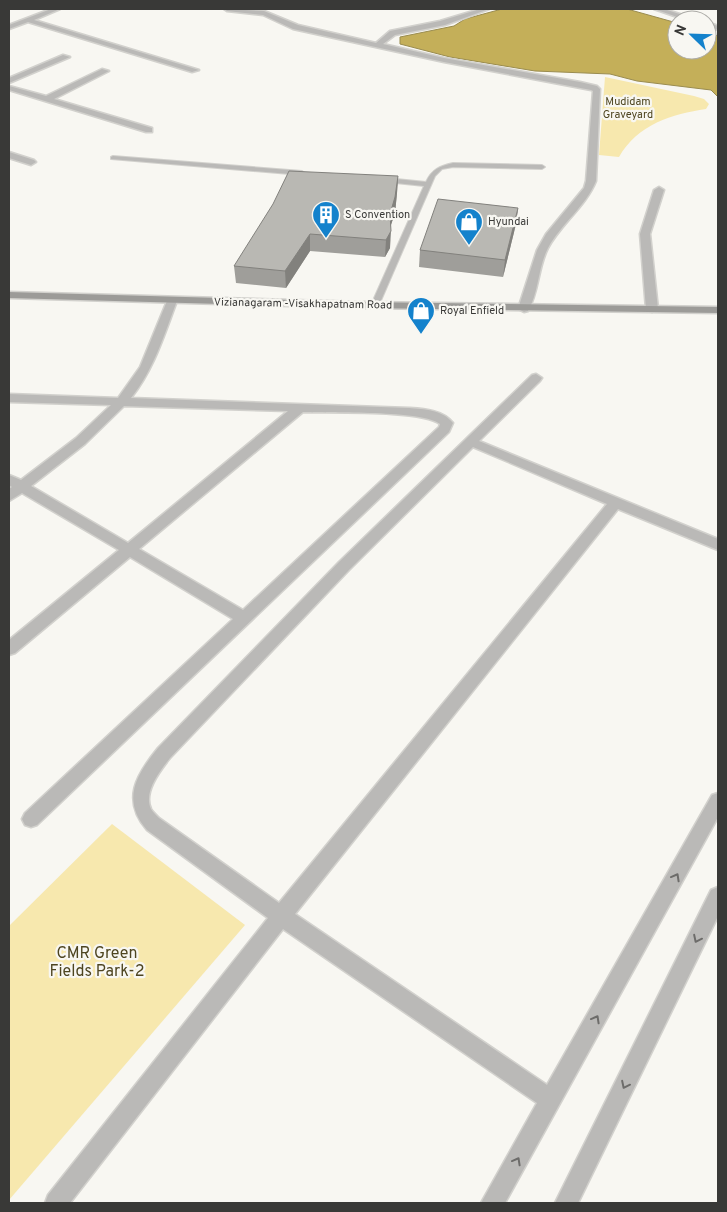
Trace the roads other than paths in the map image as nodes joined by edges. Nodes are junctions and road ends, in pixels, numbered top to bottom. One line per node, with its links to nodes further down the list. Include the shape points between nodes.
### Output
1 (57, 9): 4 (street)
2 (230, 9): 6 (street, via 264,13 296,27)
3 (486, 9): 6 (street, via 390,34)
4 (26, 20): 5 (street); 8 (street)
5 (9, 27)
6 (377, 46): 25 (street, via 580,84 597,91 591,181 542,250)
7 (66, 57): 10 (street)
8 (195, 70)
9 (105, 71): 12 (street)
10 (9, 81)
11 (9, 88): 12 (street)
12 (45, 100): 13 (street)
13 (149, 130)
14 (9, 155): 16 (street)
15 (113, 158): 18 (lane)
16 (31, 162)
17 (542, 167): 20 (lane, via 445,166 436,170)
18 (310, 174)
19 (379, 180): 20 (lane)
20 (428, 184): 24 (lane)
21 (659, 190): 26 (street, via 645,234)
22 (9, 295): 23 (main road, Vizianagaram -Visakhapatnam Road)
23 (172, 301): 24 (main road, Vizianagaram -Visakhapatnam Road); 30 (street, via 142,374)
24 (374, 305): 25 (main road, Vizianagaram -Visakhapatnam Road)
25 (524, 309): 26 (main road, Vizianagaram -Visakhapatnam Road)
26 (652, 309): 27 (main road, Vizianagaram -Visakhapatnam Road)
27 (718, 310)
28 (536, 378): 32 (street)
29 (9, 398): 30 (street)
30 (123, 401): 31 (street); 33 (street, via 93,430)
31 (301, 407): 37 (street); 38 (street, via 421,414 437,416 447,423 445,429)
32 (471, 442): 35 (street); 43 (street, via 344,566 150,770 142,800 144,812 153,824)
33 (15, 483): 34 (street); 37 (street)
34 (9, 496)
35 (615, 503): 36 (street); 43 (street)
36 (718, 545)
37 (128, 551): 38 (street); 39 (street)
38 (244, 618): 41 (street)
39 (9, 649)
40 (718, 801): 44 (street, one-way to 40)
41 (31, 819)
42 (718, 896): 47 (street, one-way to 47)
43 (282, 916): 44 (street); 45 (street)
44 (551, 1100): 46 (street, one-way to 44)
45 (56, 1203)
46 (493, 1203)
47 (566, 1203)

